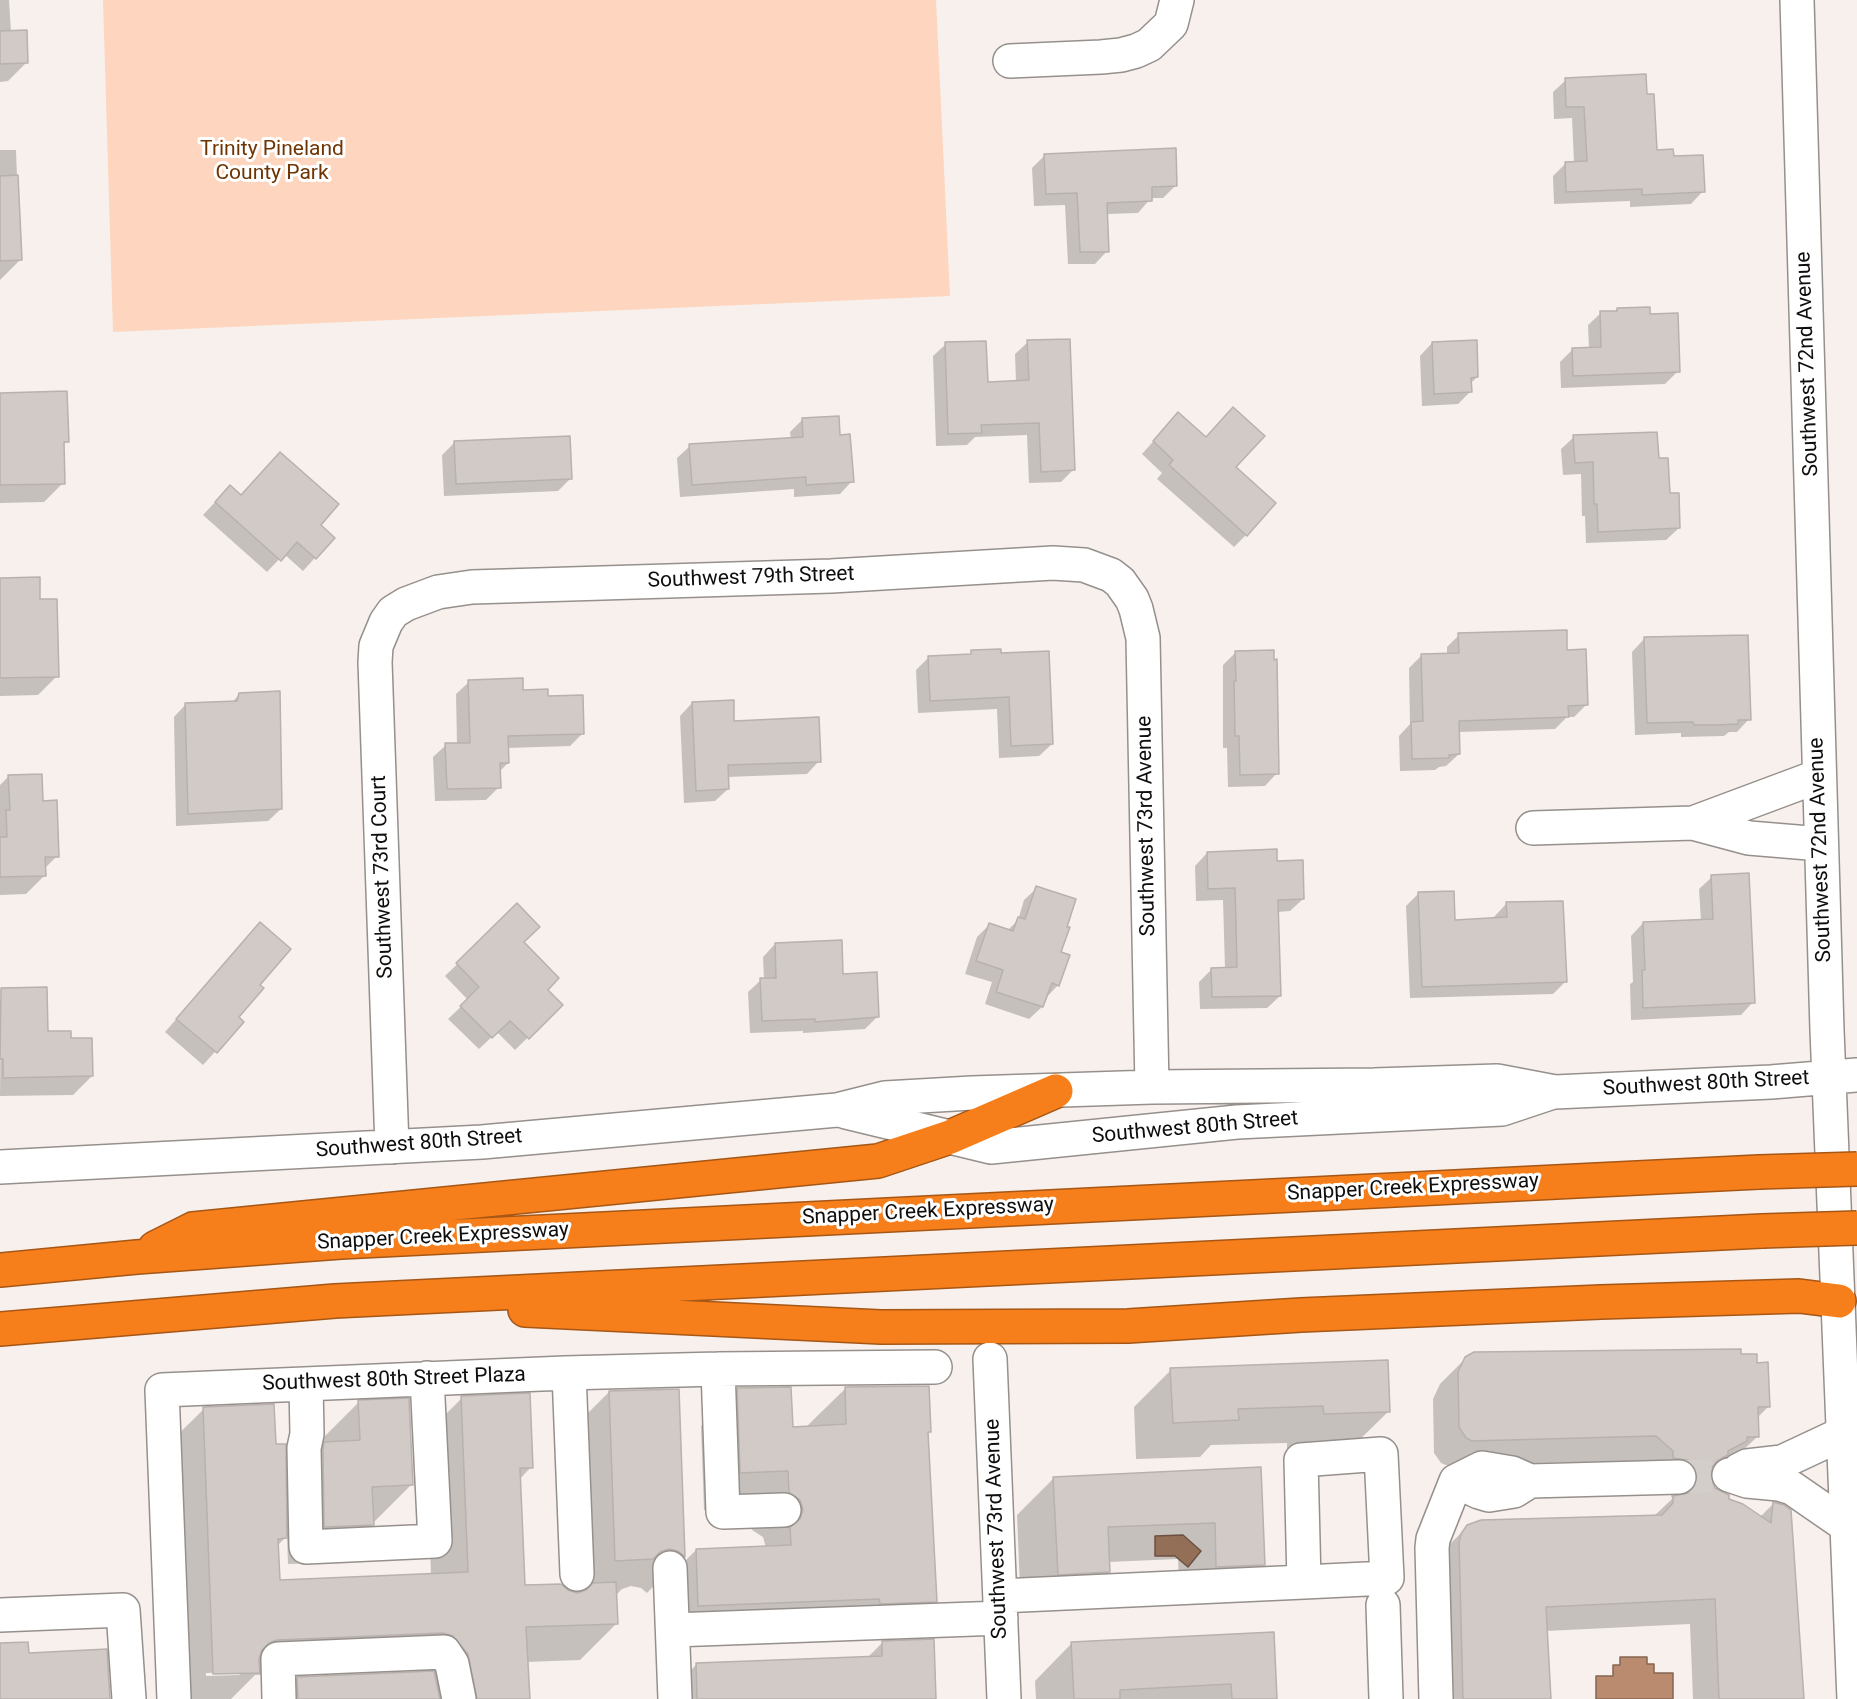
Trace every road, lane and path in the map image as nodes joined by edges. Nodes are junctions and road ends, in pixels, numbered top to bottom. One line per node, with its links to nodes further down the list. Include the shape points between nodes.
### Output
1 (1797, 0): 6 (street, Southwest 72nd Avenue)
2 (1174, 12): 3 (street, via 1160,36 1149,45 1121,55)
3 (1010, 61)
4 (1111, 575): 5 (street, Southwest 79th Street, via 1084,565 1043,563 831,576 472,588 438,592); 13 (street, Southwest 73rd Avenue, via 1132,599 1143,638)
5 (393, 612): 18 (street, Southwest 73rd Court, via 381,631 375,663)
6 (1819, 776): 7 (street); 11 (street, Southwest 72nd Avenue)
7 (1750, 802): 8 (street); 10 (street)
8 (1693, 823): 9 (street); 10 (street)
9 (1533, 828)
10 (1749, 838): 11 (street)
11 (1821, 844): 12 (street, Southwest 72nd Avenue)
12 (1843, 1076): 15 (street, Southwest 80th Street); 25 (street, Southwest 72nd Avenue)
13 (1152, 1087): 14 (street, Southwest 80th Street); 15 (street, Southwest 80th Street, via 1497,1081)
14 (1056, 1091): 16 (street, Southwest 80th Street, via 885,1098); 17 (highway)
15 (1555, 1092): 17 (street, Southwest 80th Street, via 1502,1109 1237,1122 1013,1146 977,1145)
16 (837, 1110): 17 (street, Southwest 80th Street); 18 (street, Southwest 80th Street)
17 (950, 1137): 22 (highway, via 899,1155 856,1164 193,1229)
18 (392, 1147): 19 (street, Southwest 80th Street)
19 (0, 1167)
20 (1857, 1168): 22 (highway, Snapper Creek Expressway, bridge, via 500,1233)
21 (1857, 1228): 24 (highway, bridge)
22 (137, 1257): 23 (highway, Snapper Creek Expressway)
23 (0, 1270)
24 (334, 1301): 25 (highway, via 882,1327 1128,1326 1301,1315 1799,1296); 26 (highway)
25 (1848, 1301): 33 (street, Southwest 72nd Avenue)
26 (0, 1329)
27 (990, 1359): 42 (street, Southwest 73rd Avenue)
28 (935, 1367): 29 (street, Southwest 80th Street Plaza)
29 (718, 1369): 30 (street, Southwest 80th Street Plaza); 36 (street, via 723,1512)
30 (569, 1373): 31 (street, Southwest 80th Street Plaza); 39 (street)
31 (427, 1378): 32 (street, Southwest 80th Street Plaza); 32 (street, via 435,1541 423,1542 306,1547)
32 (306, 1384): 47 (street, Southwest 80th Street Plaza, via 162,1390)
33 (1849, 1391): 34 (street, Southwest 72nd Avenue)
34 (1844, 1433): 37 (street, Southwest 72nd Avenue); 37 (street, via 1782,1462 1747,1466 1729,1475 1792,1488)
35 (1679, 1477): 45 (street, via 1530,1481 1514,1491 1489,1495 1456,1481 1432,1548)
36 (784, 1510)
37 (1847, 1526): 53 (street, Southwest 72nd Avenue)
38 (670, 1568): 44 (street)
39 (577, 1574)
40 (1304, 1582): 42 (street)
41 (1383, 1605): 52 (street)
42 (1001, 1607): 44 (street); 51 (street, Southwest 73rd Avenue)
43 (0, 1615): 46 (street, via 123,1610)
44 (673, 1630): 50 (street)
45 (1445, 1683)
46 (129, 1699)
47 (174, 1699)
48 (279, 1699): 49 (street, via 278,1659 444,1652 452,1664)
49 (459, 1699)
50 (675, 1699)
51 (1004, 1699)
52 (1386, 1699)
53 (1854, 1699)

